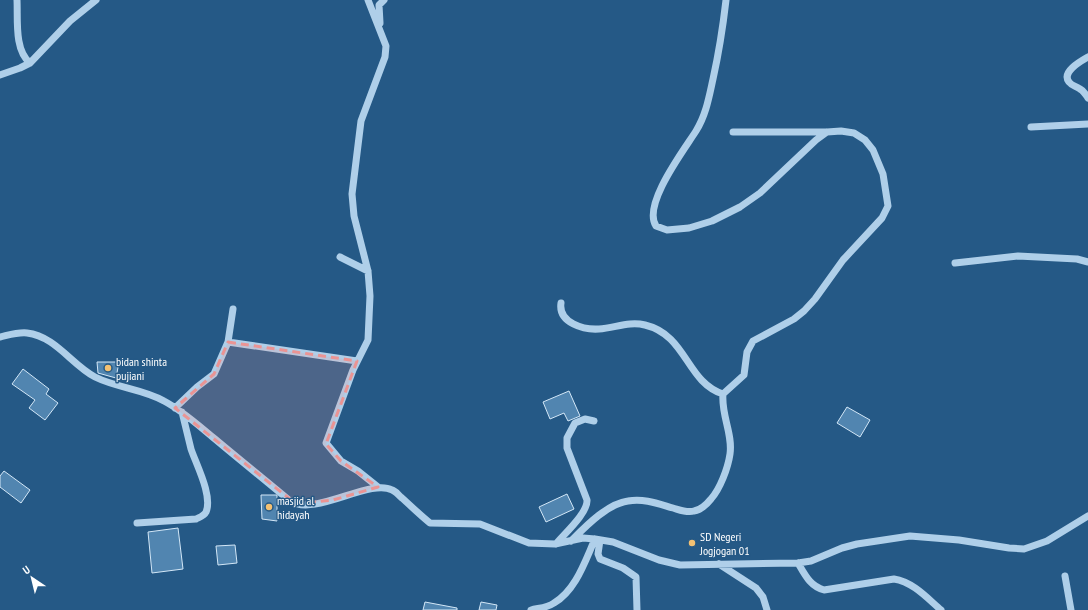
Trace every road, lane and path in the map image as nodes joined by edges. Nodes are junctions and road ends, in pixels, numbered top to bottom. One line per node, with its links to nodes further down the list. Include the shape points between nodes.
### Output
1 (17, 0): 8 (street, via 19,45)
2 (96, 0): 8 (street, via 70,21)
3 (368, 0): 6 (street)
4 (384, 0): 6 (street, via 379,5)
5 (726, 0): 14 (street, via 709,99 701,122 655,202 653,218 656,226 667,230 689,228 712,221 740,207 760,193)
6 (379, 27): 18 (street, via 387,50 361,121 352,194 354,216)
7 (1088, 57): 10 (street, via 1077,63 1068,73 1067,79)
8 (30, 63): 9 (street)
9 (0, 75)
10 (1088, 98)
11 (1088, 124): 12 (street)
12 (1031, 127)
13 (733, 132): 14 (street)
14 (827, 132): 24 (street, via 854,133 865,140 873,150 883,174 888,206 882,218 844,260 807,308 753,341 747,352 744,375)
15 (340, 257): 18 (street)
16 (955, 262): 17 (street, via 1018,256 1077,258)
17 (1088, 262)
18 (368, 271): 23 (street, via 368,340)
19 (561, 303): 24 (street, via 561,311 566,319 581,326 601,329 632,323 652,327 664,333 673,341 702,382)
20 (233, 308): 22 (street)
21 (0, 337): 25 (street, via 24,333 37,336 48,341 96,377 155,396)
22 (228, 342): 23 (street); 25 (street, via 214,374)
23 (357, 361): 28 (street, via 326,443 341,461)
24 (723, 394): 32 (street, via 730,436 730,456 718,489 705,506 693,512 645,500 625,501 599,516)
25 (175, 408): 26 (street)
26 (182, 412): 28 (street, via 296,504 333,500); 30 (street, via 206,493 207,510 204,516 196,519)
27 (594, 421): 33 (street, via 579,421 568,434 567,448 587,504 572,526)
28 (378, 487): 33 (street, via 392,490 430,523 480,524 526,542)
29 (1088, 516): 34 (street, via 1047,540 1024,549 910,536 857,544)
30 (137, 523)
31 (597, 539): 32 (street, via 583,538); 35 (street, via 613,542 670,564); 37 (street, via 568,592 550,605); 38 (street, via 600,559 623,568 636,578)
32 (571, 541): 33 (street)
33 (555, 544)
34 (798, 563): 35 (street); 40 (street, via 813,585 824,590 901,580)
35 (718, 564): 39 (street, via 756,588)
36 (1065, 576): 41 (street)
37 (531, 610)
38 (637, 610)
39 (767, 610)
40 (941, 610)
41 (1071, 610)

